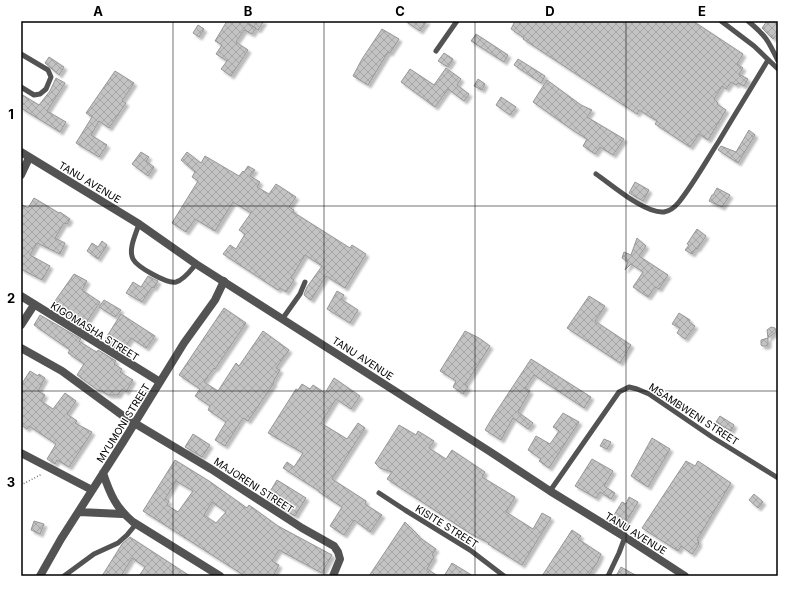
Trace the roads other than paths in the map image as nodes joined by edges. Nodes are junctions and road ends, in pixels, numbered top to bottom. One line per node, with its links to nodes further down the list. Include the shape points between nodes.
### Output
1 (457, 21): 4 (lane)
2 (721, 21): 6 (lane)
3 (748, 21): 7 (lane, via 766,38)
4 (436, 51)
5 (21, 54): 9 (lane, via 48,70 51,77 46,89 40,94 34,94)
6 (768, 60): 8 (lane); 12 (lane, via 707,160 678,203 671,209 664,212 641,206)
7 (778, 61)
8 (778, 69)
9 (21, 87)
10 (21, 152): 11 (street, TANU AVENUE)
11 (29, 158): 13 (street); 14 (street, TANU AVENUE)
12 (596, 174)
13 (21, 175)
14 (139, 224): 15 (street, TANU AVENUE); 15 (lane, via 132,247 136,264 172,282 181,279)
15 (196, 264): 16 (street, TANU AVENUE)
16 (224, 281): 20 (street, TANU AVENUE); 23 (street, MYUMONI STREET, via 215,300)
17 (305, 282): 20 (lane)
18 (21, 296): 19 (street, KIGOMASHA STREET)
19 (34, 305): 21 (street); 23 (street, KIGOMASHA STREET)
20 (283, 318): 29 (street, TANU AVENUE)
21 (21, 325)
22 (21, 348): 24 (street, MAJORENI STREET, via 62,371)
23 (160, 382): 24 (street, MYUMONI STREET)
24 (135, 424): 26 (street, MYUMONI STREET); 38 (street, MAJORENI STREET, via 334,546 340,559)
25 (21, 453): 28 (street)
26 (103, 473): 28 (street, MYUMONI STREET); 32 (street)
27 (778, 478): 29 (lane, MSAMBWENI STREET, via 649,394 629,388 620,392 609,406)
28 (92, 490): 31 (street, MYUMONI STREET)
29 (550, 491): 34 (street, TANU AVENUE)
30 (379, 492): 39 (lane, KISITE STREET, via 470,550)
31 (79, 512): 32 (street); 35 (street, MYUMONI STREET)
32 (122, 514): 33 (street)
33 (136, 524): 36 (lane, via 118,543 94,554); 37 (street)
34 (625, 537): 40 (lane); 41 (street, TANU AVENUE)
35 (40, 576)
36 (64, 576)
37 (220, 576)
38 (333, 576)
39 (504, 576)
40 (608, 576)
41 (685, 576)

